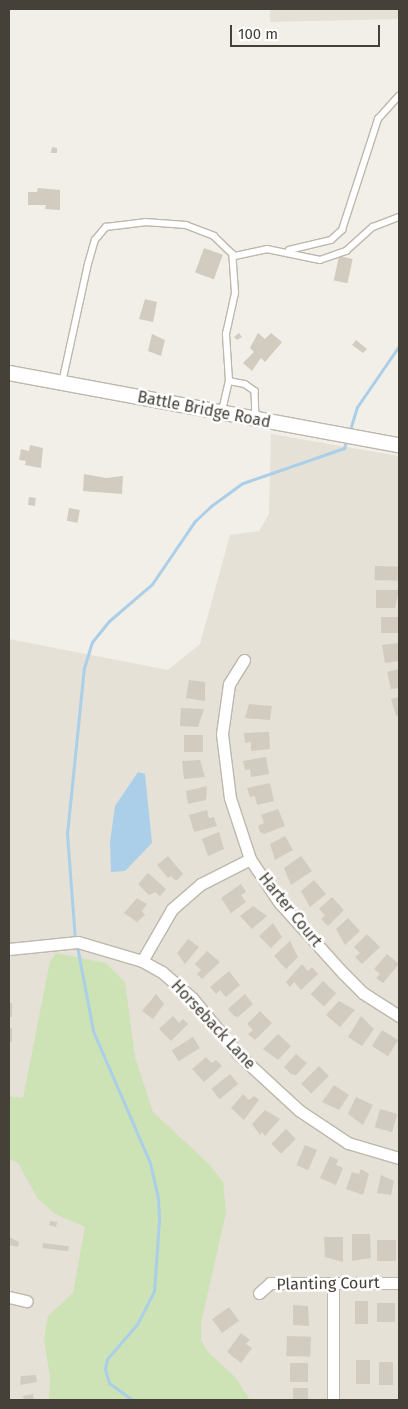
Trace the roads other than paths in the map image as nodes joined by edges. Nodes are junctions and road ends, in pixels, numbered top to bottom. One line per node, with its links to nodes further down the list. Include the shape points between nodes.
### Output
1 (399, 96): 3 (lane, via 378,119 342,230 331,240)
2 (399, 217): 3 (lane, via 384,220 356,245 328,258 314,259)
3 (284, 251): 4 (lane, via 267,249)
4 (232, 254): 6 (lane, via 236,285 226,334); 7 (lane, via 214,236 186,225 128,222 102,230 88,264)
5 (9, 373): 7 (street, Battle Bridge Road)
6 (228, 381): 8 (lane); 9 (lane, via 246,384 255,391)
7 (62, 383): 8 (street, Battle Bridge Road)
8 (222, 413): 9 (street, Battle Bridge Road)
9 (256, 420): 10 (street, Battle Bridge Road)
10 (399, 445)
11 (244, 660): 12 (street, Harter Court, via 228,684 222,734 230,798)
12 (250, 859): 14 (street, via 201,884 172,909); 15 (street, Harter Court, via 279,902 343,973 363,993)
13 (9, 948): 14 (street, Horseback Lane, via 78,942)
14 (142, 961): 16 (street, Horseback Lane, via 162,972 192,998 239,1055 300,1111 348,1143)
15 (399, 1016)
16 (399, 1158)
17 (333, 1283): 18 (street, Planting Court); 19 (street, Planting Court, via 270,1283); 22 (street)
18 (399, 1283)
19 (259, 1293)
20 (9, 1297): 21 (street)
21 (27, 1301)
22 (333, 1400)

